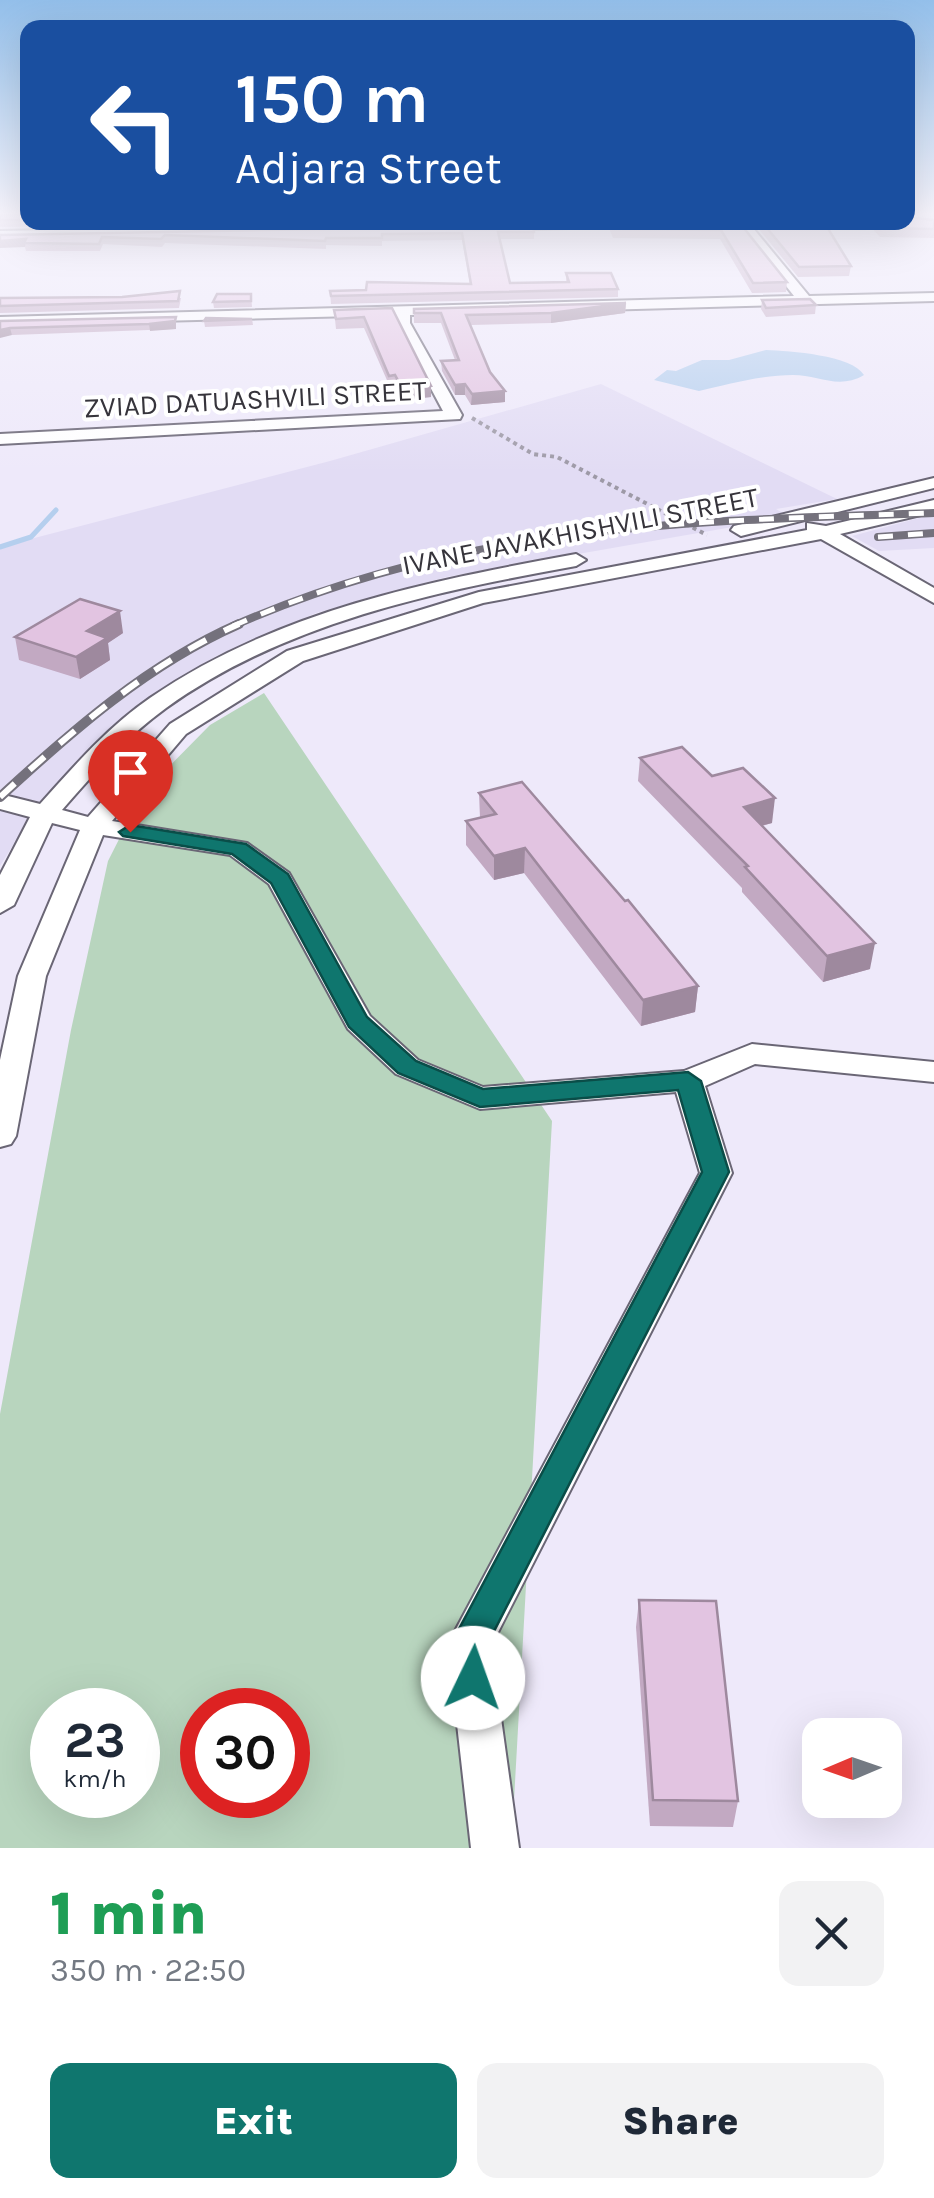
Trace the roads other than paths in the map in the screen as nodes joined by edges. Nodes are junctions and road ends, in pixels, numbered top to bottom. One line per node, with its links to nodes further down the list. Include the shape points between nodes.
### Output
1 (754, 300): 2 (street)
2 (403, 309): 3 (street); 4 (street, ZVIAD DATUASHVILI STREET, via 403,323 454,416)
3 (0, 321)
4 (0, 438)
5 (934, 483): 7 (street, IVANE JAVAKHISHVILI STREET)
6 (934, 506): 8 (street)
7 (800, 516): 8 (street); 11 (street, IVANE JAVAKHISHVILI STREET, via 454,581 278,634 174,690 91,758)
8 (822, 533): 9 (street); 12 (street, via 479,598 295,656 178,728)
9 (934, 597)
10 (0, 800): 11 (street)
11 (44, 814): 12 (street); 13 (street, IVANE JAVAKHISHVILI STREET)
12 (94, 826): 15 (street, via 238,848 280,879 358,1022 407,1067 444,1083 480,1098); 16 (street, via 32,976)
13 (0, 905)
14 (934, 1072): 15 (street, via 752,1054)
15 (688, 1081): 17 (street, via 716,1172 469,1644)
16 (0, 1136)
17 (495, 1848)

